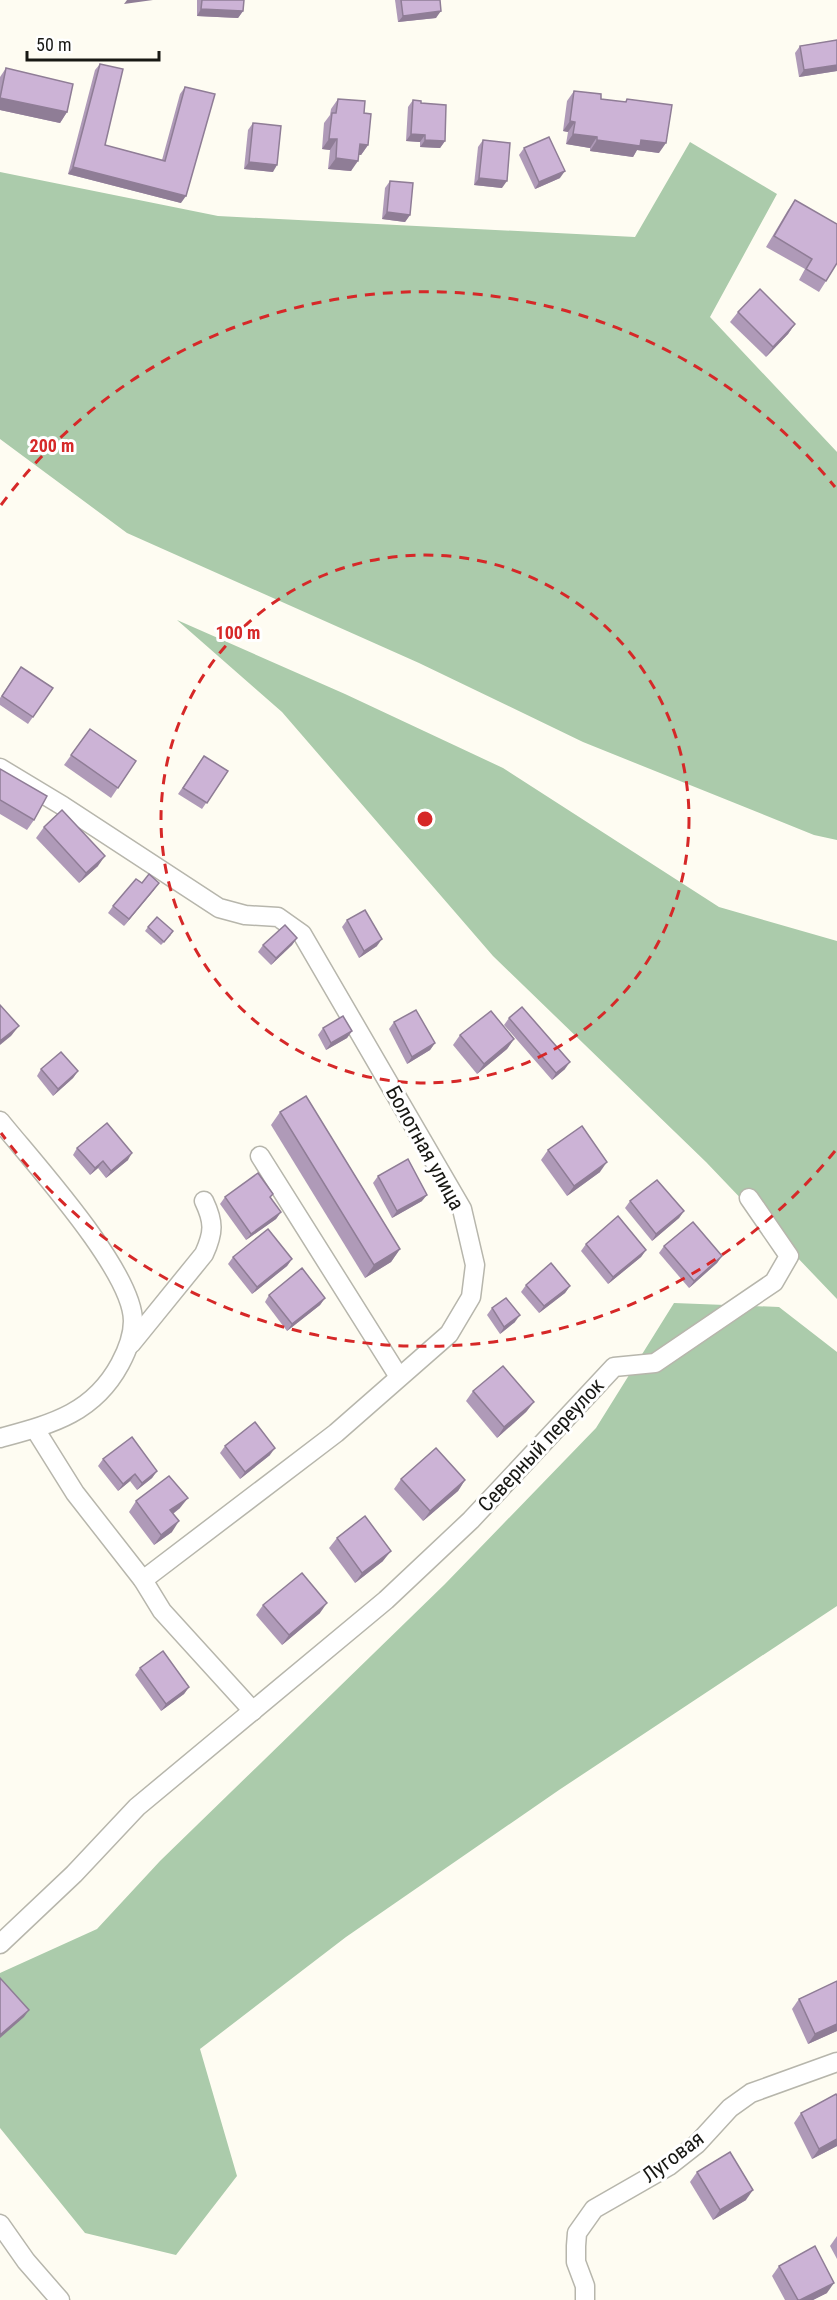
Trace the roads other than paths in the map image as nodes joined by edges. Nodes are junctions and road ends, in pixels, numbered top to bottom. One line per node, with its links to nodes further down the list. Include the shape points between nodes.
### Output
1 (0, 768): 7 (street, Болотная улица, via 219,908 278,917 302,934 462,1209 475,1265 471,1297 449,1334)
2 (0, 1121): 6 (street, via 104,1250 128,1297 134,1320)
3 (260, 1156): 7 (street)
4 (749, 1198): 11 (street, Северный переулок, via 789,1256 774,1282 655,1364 614,1367 471,1520 386,1600)
5 (204, 1201): 6 (street, via 212,1218 212,1238 204,1254)
6 (129, 1347): 8 (street, via 101,1392 79,1411)
7 (399, 1377): 10 (street, Болотная улица, via 336,1433)
8 (35, 1429): 9 (street); 10 (street, via 75,1493)
9 (0, 1438)
10 (143, 1580): 11 (street, via 162,1611)
11 (253, 1712): 12 (street, via 137,1807)
12 (0, 1944)
13 (837, 2062): 16 (street, Луговая, via 751,2093 669,2166 594,2209 577,2233 576,2262 585,2286)
14 (0, 2223): 15 (street)
15 (60, 2300)
16 (585, 2300)

